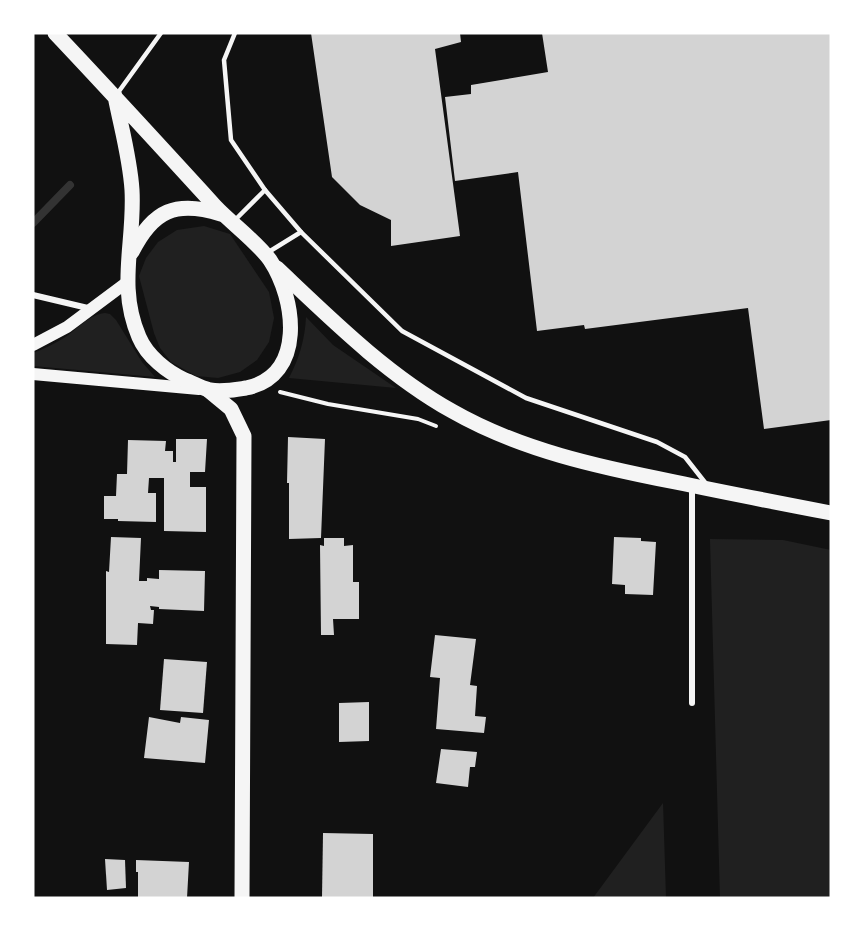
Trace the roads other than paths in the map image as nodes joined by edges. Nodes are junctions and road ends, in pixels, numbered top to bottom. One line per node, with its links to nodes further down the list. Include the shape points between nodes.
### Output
1 (55, 33): 4 (main road)
2 (161, 33): 4 (lane)
3 (235, 33): 5 (lane, via 224,60 231,140)
4 (115, 96): 6 (main road); 9 (main road, via 132,189)
5 (265, 190): 6 (lane); 7 (lane)
6 (228, 219): 8 (main road); 9 (main road, via 202,208 181,207 161,214 142,232)
7 (301, 232): 8 (lane); 17 (lane, via 402,331 526,398 657,442 685,457)
8 (267, 257): 15 (main road, via 291,313 286,357 275,373 256,386 226,392); 16 (main road, via 364,347 459,415 561,456)
9 (128, 260): 10 (main road)
10 (126, 283): 12 (main road); 15 (main road, via 140,340 156,361 172,374)
11 (33, 295): 12 (street)
12 (93, 309): 13 (main road)
13 (33, 345)
14 (33, 374): 15 (main road)
15 (208, 389): 20 (main road, via 231,409 244,436)
16 (692, 485): 17 (main road); 19 (street)
17 (710, 489): 18 (main road)
18 (831, 513)
19 (692, 703)
20 (242, 898)

